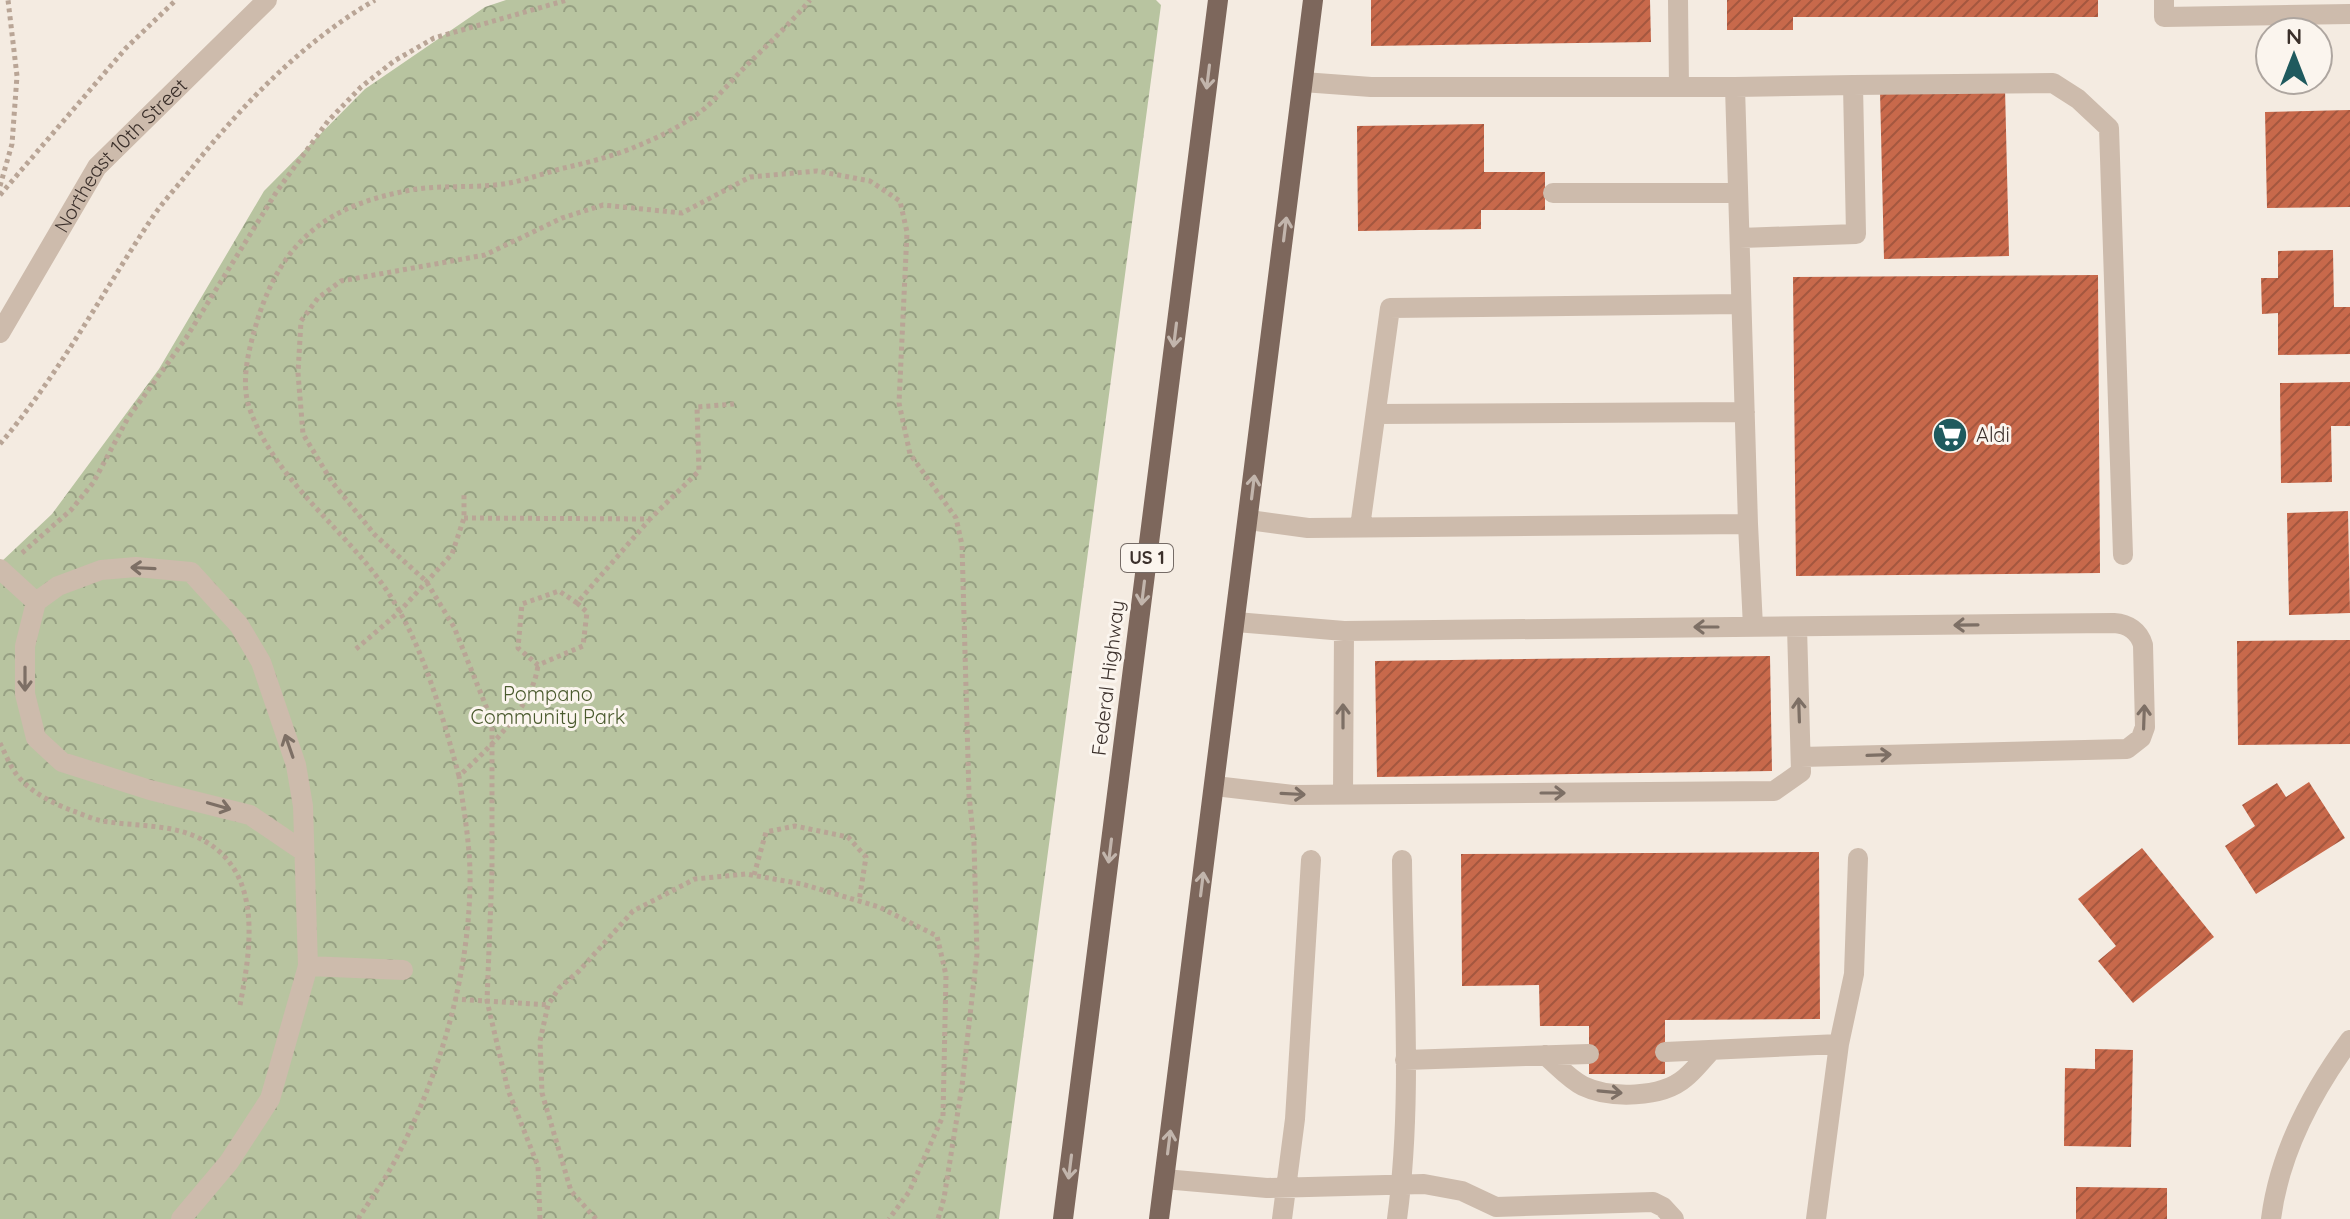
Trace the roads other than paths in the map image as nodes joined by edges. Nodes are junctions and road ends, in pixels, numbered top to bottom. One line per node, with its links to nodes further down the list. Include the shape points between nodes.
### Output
1 (267, 0): 15 (street, Northeast 10th Street, via 97,167)
2 (1218, 0): 49 (main road, Federal Highway / US 1, one-way to 49)
3 (1313, 0): 7 (main road)
4 (1678, 0): 9 (street)
5 (2164, 0): 6 (street, via 2164,17)
6 (2350, 14)
7 (1303, 82): 9 (street, via 1371,87); 18 (main road, one-way to 7)
8 (1853, 85): 10 (street); 13 (street, via 1856,234); 21 (street, via 2053,83 2109,128)
9 (1679, 87): 10 (street)
10 (1735, 87): 12 (street)
11 (1553, 193): 12 (street)
12 (1738, 193): 13 (street)
13 (1740, 238): 14 (street)
14 (1741, 304): 16 (street); 17 (street, via 1390,308)
15 (0, 333)
16 (1745, 412): 17 (street); 19 (street)
17 (1376, 414): 20 (street)
18 (1249, 520): 20 (street, via 1308,528); 24 (main road)
19 (1748, 524): 20 (street); 25 (street)
20 (1360, 527)
21 (2123, 555)
22 (1, 570): 23 (street)
23 (36, 602): 31 (street, one-way to 31, via 25,646 25,694 36,738 62,762 250,815); 31 (street, one-way to 23, via 296,765 261,662 239,625 191,572 101,570 58,586)
24 (1236, 622): 27 (street); 29 (main road)
25 (1753, 627): 26 (street); 27 (street, one-way to 27)
26 (1797, 627): 28 (street, one-way to 26); 28 (street, one-way to 26, via 2127,749 2145,727 2144,659 2140,636 2124,624)
27 (1344, 631): 30 (street, one-way to 27)
28 (1801, 757): 30 (street, one-way to 28, via 1774,791 1801,772)
29 (1215, 786): 30 (street, one-way to 30, via 1293,795); 44 (main road, one-way to 29)
30 (1343, 794)
31 (303, 851): 35 (street)
32 (1858, 858): 38 (street, via 1854,974)
33 (1311, 860): 46 (street)
34 (1402, 860): 43 (street)
35 (308, 966): 36 (street); 48 (street, via 270,1099 229,1162)
36 (403, 970)
37 (2350, 1040): 55 (street, via 2297,1130 2274,1193)
38 (1839, 1044): 39 (street); 54 (street)
39 (1711, 1051): 40 (street); 42 (street, one-way to 39, via 1581,1085 1634,1093 1660,1091 1683,1080)
40 (1665, 1052)
41 (1589, 1054): 42 (street)
42 (1545, 1055): 43 (street)
43 (1405, 1060): 45 (street)
44 (1164, 1179): 46 (street); 50 (main road)
45 (1402, 1185): 46 (street); 47 (street, via 1452,1189); 52 (street)
46 (1286, 1187): 51 (street)
47 (1496, 1213): 53 (street, via 1653,1202)
48 (181, 1219)
49 (1063, 1219)
50 (1159, 1219)
51 (1282, 1219)
52 (1397, 1219)
53 (1674, 1219)
54 (1816, 1219)
55 (2271, 1219)

